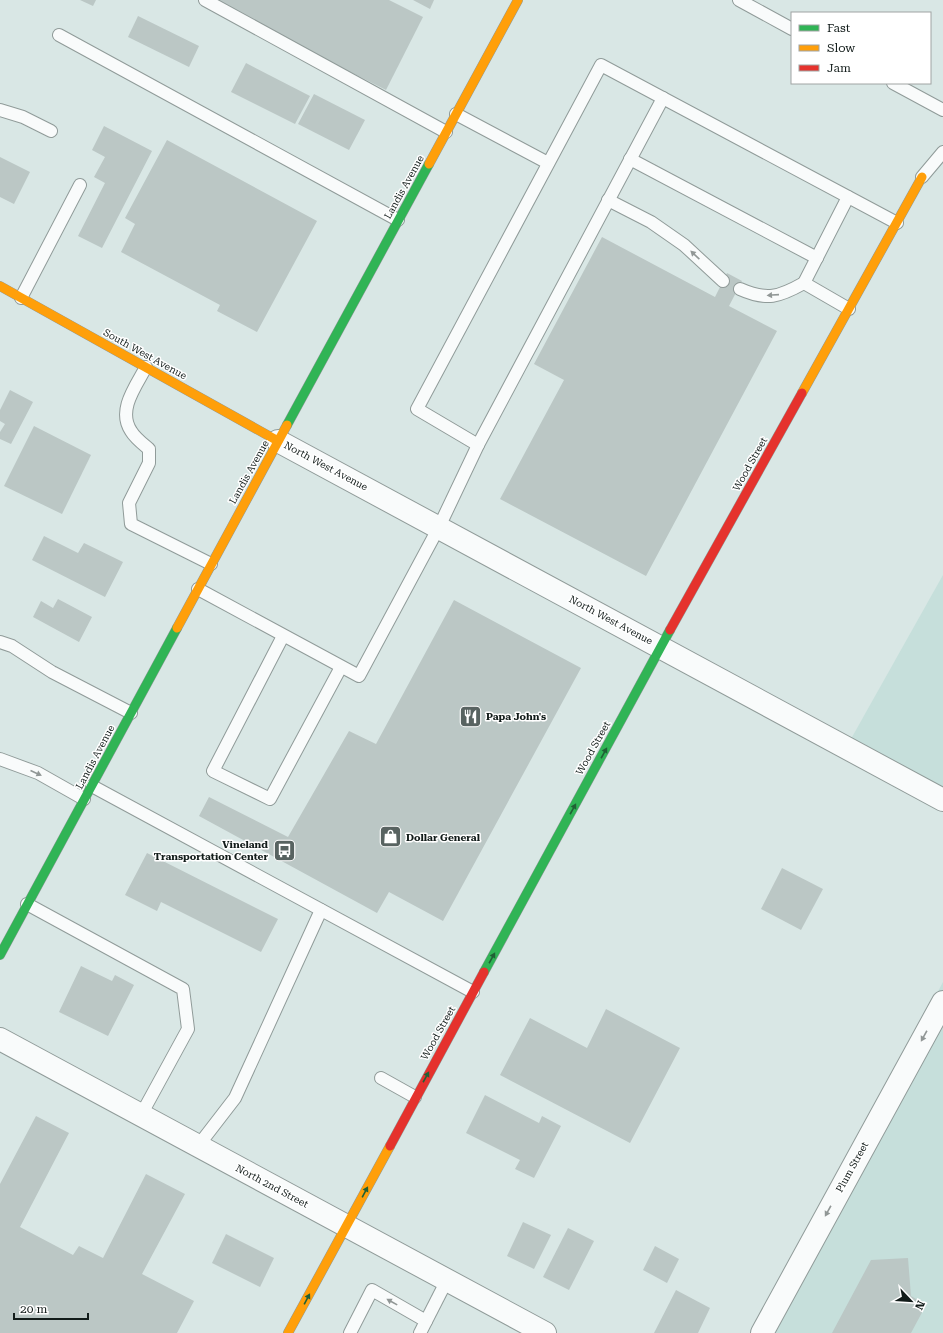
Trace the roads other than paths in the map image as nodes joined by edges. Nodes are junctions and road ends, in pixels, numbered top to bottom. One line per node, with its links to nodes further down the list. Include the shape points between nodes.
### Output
1 (205, 0): 12 (lane)
2 (518, 0): 10 (street, Landis Avenue)
3 (739, 0): 4 (lane)
4 (791, 28)
5 (59, 35): 20 (lane)
6 (895, 84): 9 (lane)
7 (663, 98): 14 (lane); 15 (lane, via 601,65); 18 (lane)
8 (0, 110): 11 (lane)
9 (943, 110)
10 (456, 114): 12 (street, Landis Avenue); 15 (lane)
11 (51, 131)
12 (446, 132): 20 (street, Landis Avenue)
13 (943, 152): 16 (lane)
14 (630, 159): 19 (lane); 22 (lane)
15 (548, 163): 31 (lane, via 417,409)
16 (922, 176): 21 (street, Wood Street)
17 (80, 185): 27 (lane)
18 (848, 197): 21 (lane); 22 (lane)
19 (608, 200): 23 (lane, one-way to 19, via 684,245 652,222); 31 (lane)
20 (398, 220): 30 (street, Landis Avenue)
21 (897, 223): 28 (street, Wood Street)
22 (817, 258): 24 (lane)
23 (723, 281)
24 (804, 283): 26 (lane, one-way to 26, via 783,295 756,296); 28 (lane)
25 (0, 286): 27 (street, South West Avenue)
26 (740, 289)
27 (21, 298): 29 (street, South West Avenue)
28 (849, 309): 37 (street, Wood Street)
29 (146, 367): 30 (street, South West Avenue); 33 (lane, via 128,401 126,414 130,431 149,449 149,463 129,503 131,524)
30 (278, 441): 32 (street, North West Avenue); 33 (street, Landis Avenue)
31 (478, 445): 32 (lane)
32 (439, 527): 37 (street, North West Avenue); 38 (lane, via 359,676)
33 (212, 564): 34 (street, Landis Avenue)
34 (198, 589): 35 (lane); 39 (street, Landis Avenue)
35 (283, 636): 38 (lane); 38 (lane, via 213,771 270,799)
36 (0, 642): 39 (lane, via 12,646 52,672)
37 (661, 647): 43 (street, North West Avenue); 47 (street, Wood Street, one-way to 37)
38 (341, 667)
39 (131, 713): 41 (street, Landis Avenue)
40 (0, 759): 42 (lane, one-way to 42, via 38,774)
41 (92, 786): 42 (street, Landis Avenue); 45 (lane)
42 (84, 799): 44 (street, Landis Avenue)
43 (943, 800)
44 (27, 904): 46 (street, Landis Avenue); 52 (lane, via 183,989 188,1029)
45 (321, 910): 47 (lane); 53 (lane, via 235,1098)
46 (0, 955)
47 (473, 992): 51 (street, Wood Street, one-way to 47)
48 (943, 1002): 61 (street, Plum Street, one-way to 61)
49 (0, 1039): 52 (street, North 2nd Street)
50 (381, 1078): 51 (lane)
51 (415, 1097): 54 (street, Wood Street, one-way to 51)
52 (141, 1115): 53 (street, North 2nd Street)
53 (198, 1146): 54 (street, North 2nd Street)
54 (346, 1226): 55 (street, North 2nd Street); 57 (street, Wood Street, one-way to 54)
55 (447, 1280): 56 (lane); 60 (street, North 2nd Street)
56 (426, 1321): 58 (lane, one-way to 58, via 372,1290); 59 (lane)
57 (288, 1333)
58 (350, 1333)
59 (420, 1333)
60 (545, 1333)
61 (762, 1333)

